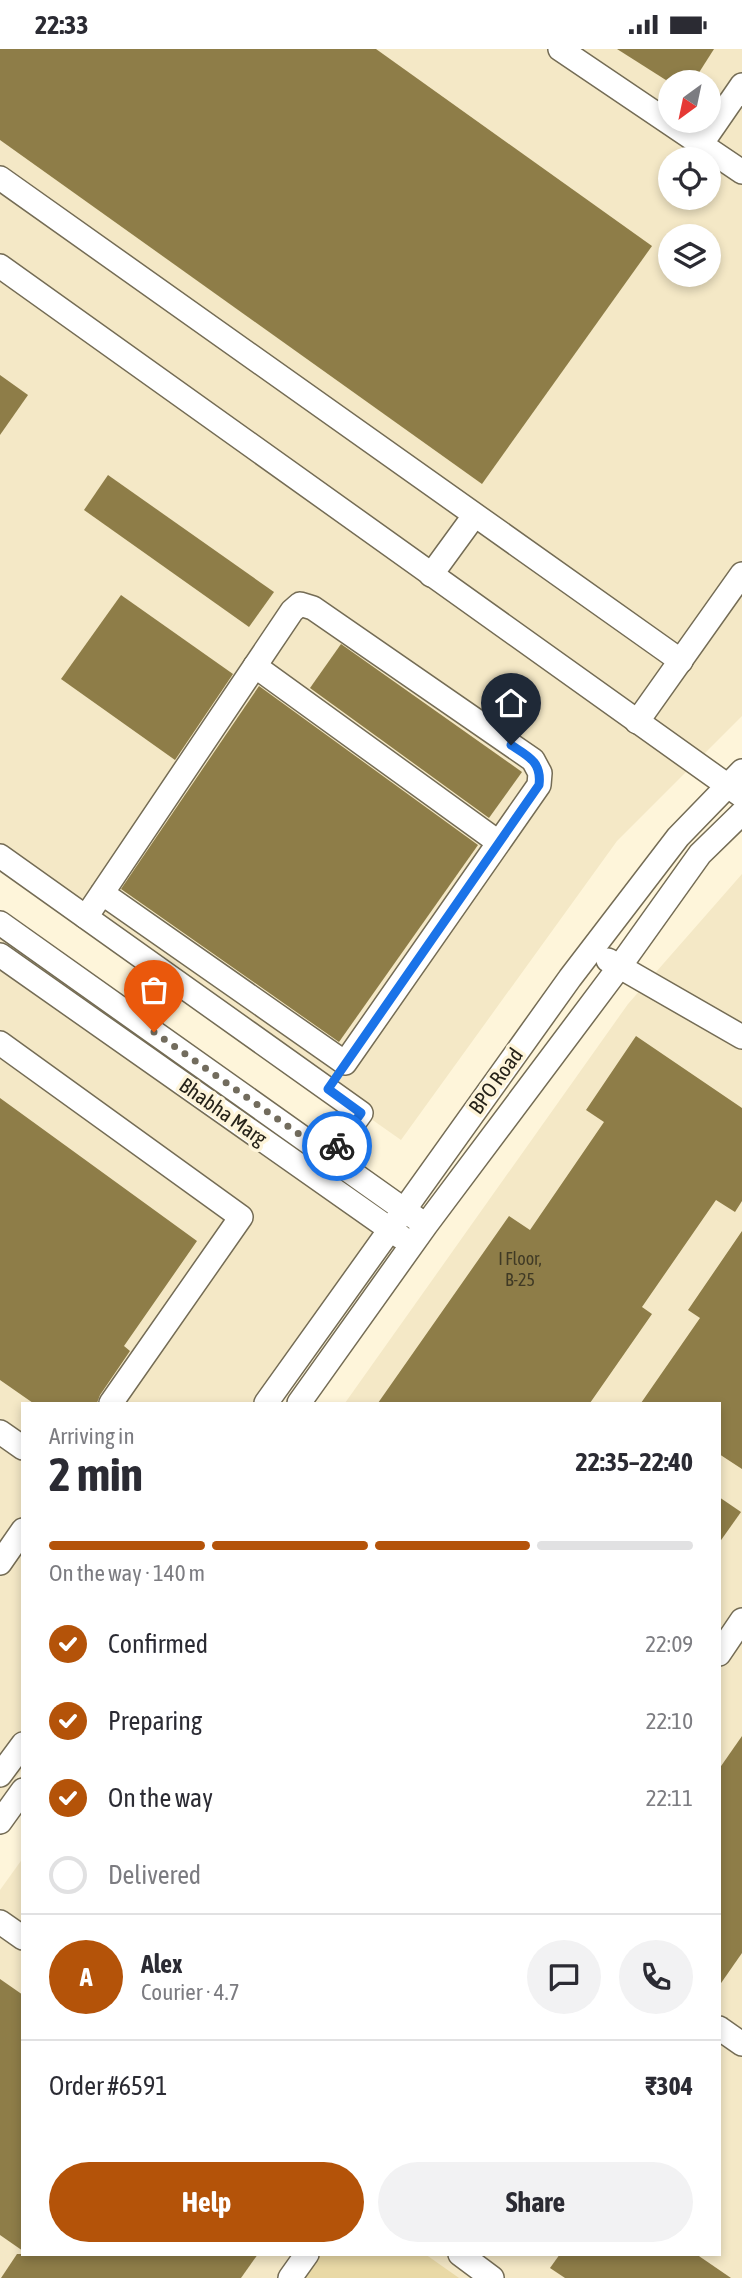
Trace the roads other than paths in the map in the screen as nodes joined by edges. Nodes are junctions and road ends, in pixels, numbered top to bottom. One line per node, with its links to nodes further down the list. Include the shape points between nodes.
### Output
1 (560, 49): 3 (street)
2 (742, 85): 3 (street)
3 (702, 143): 4 (street)
4 (742, 172)
5 (0, 178): 7 (street)
6 (0, 266): 9 (street)
7 (474, 516): 9 (street); 10 (street)
8 (742, 574): 10 (street)
9 (431, 575): 12 (street)
10 (681, 661): 12 (street)
11 (255, 666): 15 (street); 15 (street, via 292,611 300,604 313,608 533,760 540,773 539,785); 17 (street)
12 (637, 722): 13 (street)
13 (737, 784): 20 (street, BPO Road, via 678,837)
14 (742, 813): 22 (street, BPO Road, via 701,854)
15 (498, 842): 25 (street)
16 (0, 856): 18 (street)
17 (102, 893): 18 (street); 25 (street)
18 (86, 917): 26 (street)
19 (0, 923): 27 (street, Bhabha Marg)
20 (591, 951): 22 (street); 28 (street, BPO Road)
21 (0, 955): 30 (street, Bhabha Marg)
22 (620, 966): 23 (street); 29 (street, BPO Road)
23 (742, 1037)
24 (0, 1043): 32 (street, via 241,1217)
25 (345, 1063): 26 (street)
26 (328, 1089): 27 (street, via 361,1113)
27 (330, 1156): 28 (street, Bhabha Marg)
28 (404, 1209): 29 (street, Bhabha Marg); 30 (street, BPO Road)
29 (426, 1225): 31 (street, BPO Road)
30 (390, 1229): 31 (street, Bhabha Marg); 33 (street, BPO Road)
31 (412, 1245): 34 (street, BPO Road)
32 (112, 1402)
33 (267, 1402)
34 (300, 1402)
35 (0, 1432): 36 (street)
36 (21, 1447)
37 (21, 1534): 38 (street)
38 (0, 1563)
39 (742, 1621): 40 (street)
40 (721, 1651)
41 (21, 1747): 42 (street)
42 (0, 1776)
43 (21, 1793): 44 (street)
44 (0, 1822)
45 (0, 1922): 46 (street)
46 (21, 1937)
47 (721, 2029): 48 (street)
48 (742, 2044)
49 (306, 2256): 51 (street)
50 (463, 2256): 52 (street)
51 (290, 2278)
52 (492, 2278)

